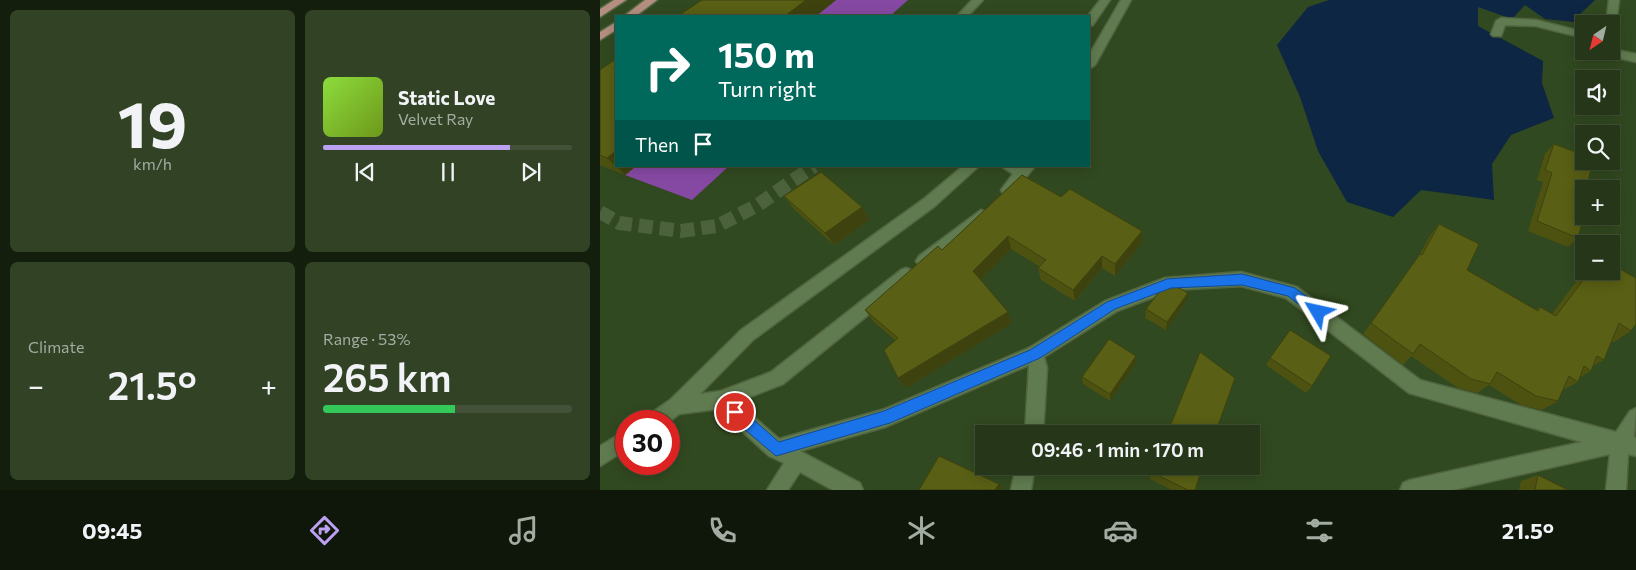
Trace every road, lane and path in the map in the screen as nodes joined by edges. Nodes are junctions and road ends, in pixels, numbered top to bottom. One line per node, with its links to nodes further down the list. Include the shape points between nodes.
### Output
1 (621, 0): 7 (main road)
2 (652, 0): 8 (main road)
3 (978, 0): 9 (street)
4 (1105, 0): 11 (street)
5 (1126, 0): 18 (street)
6 (1614, 0): 10 (street)
7 (600, 14)
8 (630, 15)
9 (963, 15)
10 (1612, 15)
11 (1090, 22)
12 (615, 27): 15 (main road)
13 (1575, 33): 14 (street, via 1536,23 1501,21)
14 (1497, 34)
15 (600, 37)
16 (1620, 54): 17 (street)
17 (1636, 58)
18 (1090, 63)
19 (971, 167): 24 (street, via 930,202 746,336)
20 (1012, 167): 21 (street)
21 (1026, 170): 23 (street, via 994,204 777,378)
22 (1035, 354): 27 (street, via 1038,368); 28 (street, via 1111,306 1171,283 1242,280 1291,292 1415,387); 30 (street, via 885,418)
23 (721, 400): 24 (street); 30 (street)
24 (676, 406): 25 (street)
25 (670, 410)
26 (1636, 417): 28 (street)
27 (1035, 425)
28 (1628, 445): 37 (street); 38 (street)
29 (615, 447): 31 (street)
30 (776, 449): 32 (street)
31 (600, 457)
32 (797, 460): 34 (street); 35 (street)
33 (1024, 475): 36 (street)
34 (777, 490)
35 (854, 490)
36 (1021, 490)
37 (1410, 490)
38 (1616, 490)

